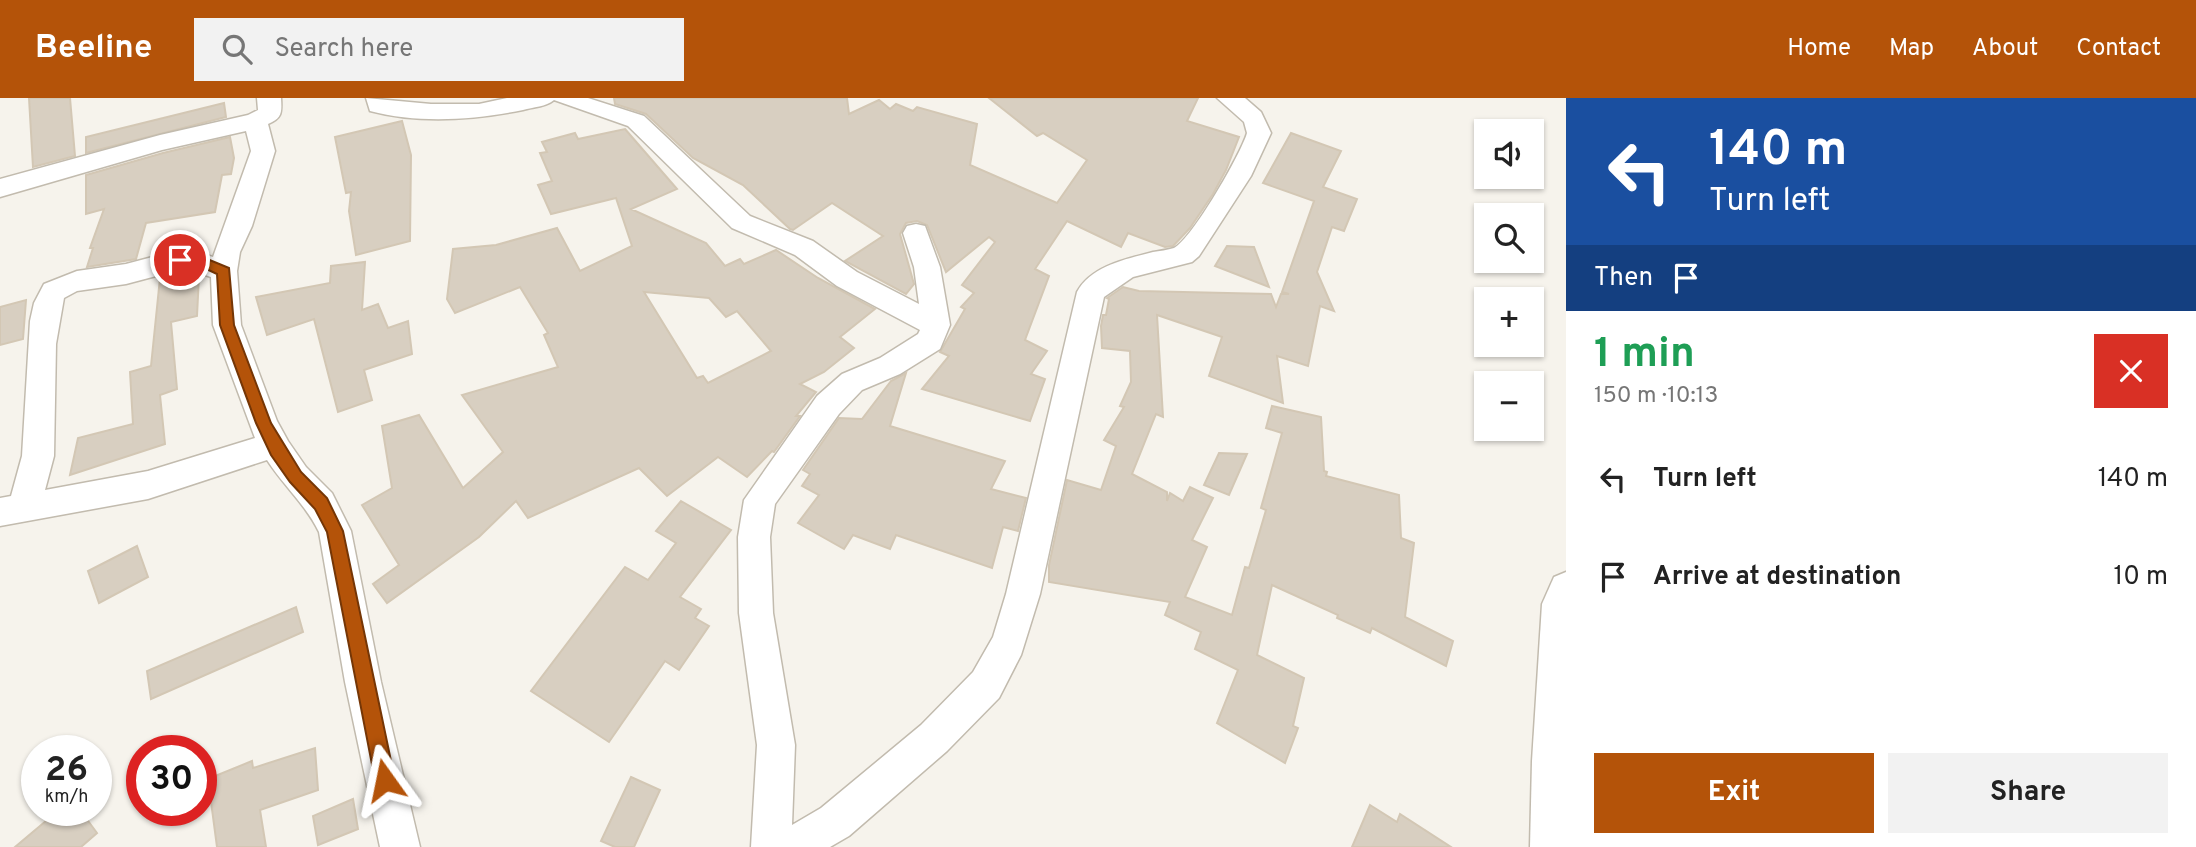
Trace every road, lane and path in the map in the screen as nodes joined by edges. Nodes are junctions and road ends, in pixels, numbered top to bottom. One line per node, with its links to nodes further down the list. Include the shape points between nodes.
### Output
1 (430, 98): 5 (street)
2 (544, 98): 5 (street, via 479,111 431,111)
3 (564, 98): 10 (street, via 636,121 741,222 804,248 848,279)
4 (1229, 98): 16 (street, via 1254,120 1259,138 1240,176 1186,254 1107,276 1091,292 1023,594 1009,643 986,685 934,738 835,822)
5 (378, 102)
6 (262, 109): 7 (street); 9 (street, via 263,150)
7 (0, 188)
8 (916, 233): 10 (street, via 927,267)
9 (224, 271): 11 (street, via 227,325); 12 (street, via 200,261 180,260 69,282 54,292 45,315 38,458)
10 (936, 325): 15 (street, via 930,341 890,366 852,382 828,405 760,500 754,537 756,612 776,746)
11 (274, 445): 12 (street, via 148,485); 14 (street, via 295,477 321,503 335,531)
12 (12, 509)
13 (1566, 587): 17 (street, via 1559,604)
14 (400, 847)
15 (771, 847)
16 (793, 847)
17 (1550, 847)

